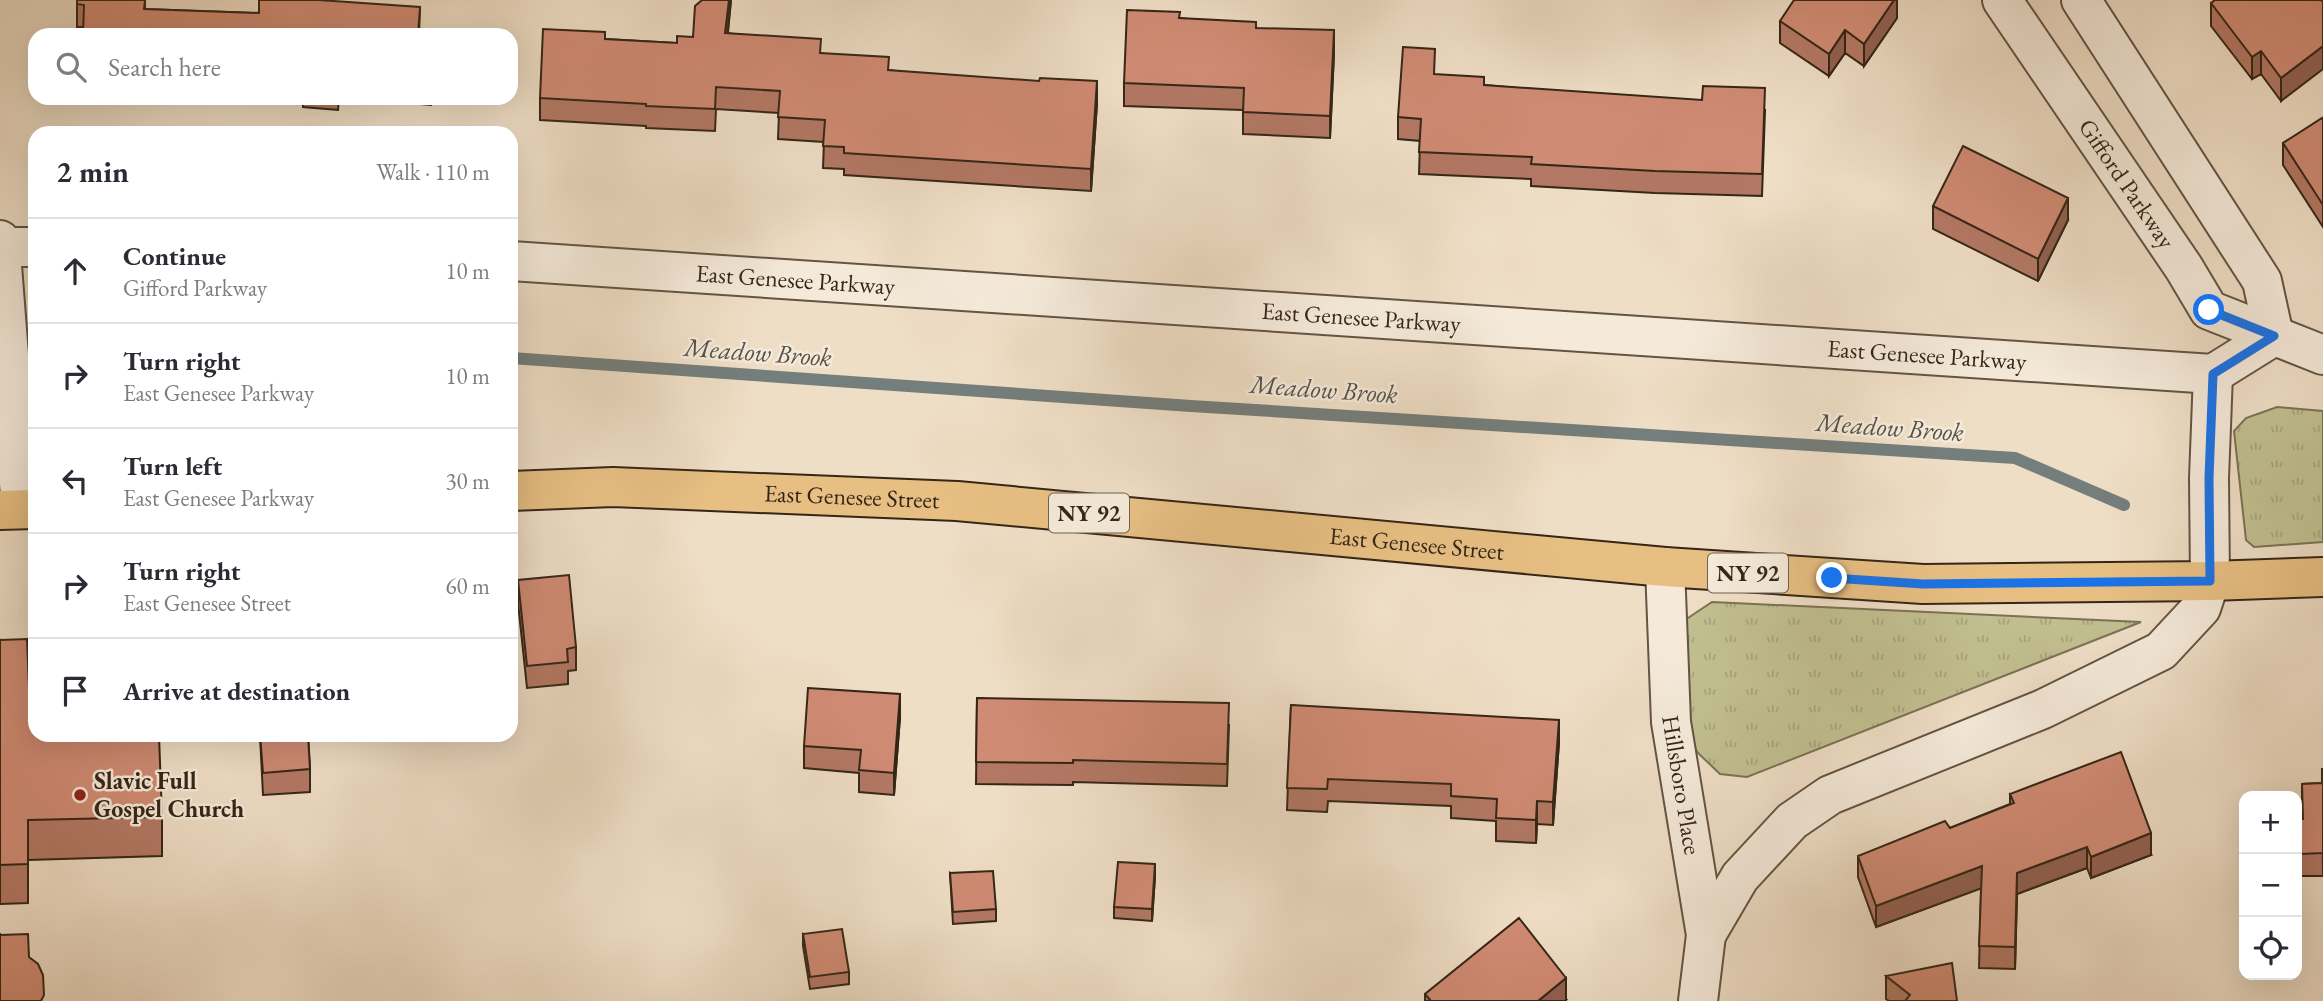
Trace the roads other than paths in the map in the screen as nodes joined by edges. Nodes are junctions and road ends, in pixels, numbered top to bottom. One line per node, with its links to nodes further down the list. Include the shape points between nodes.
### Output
1 (2002, 0): 7 (street, Gifford Parkway, via 2209,310)
2 (2081, 0): 7 (street, via 2262,281)
3 (0, 240): 4 (street)
4 (0, 247): 5 (street); 11 (street)
5 (28, 247)
6 (518, 261): 9 (street, East Genesee Parkway)
7 (2274, 336): 8 (street, Gifford Parkway); 9 (street)
8 (2323, 355)
9 (2213, 374): 14 (street)
10 (518, 491): 12 (main road, East Genesee Street / NY 92, via 613,487 957,501)
11 (19, 510)
12 (1665, 567): 14 (main road, East Genesee Street / NY 92, via 1923,584); 15 (street, Hillsboro Place, via 1671,722)
13 (2323, 577): 14 (main road, East Genesee Street / NY 92)
14 (2210, 581): 15 (street, via 2201,608 2161,650 2043,709 1830,794 1792,821 1740,877)
15 (1706, 935): 16 (street, Hillsboro Place)
16 (1698, 1001)

